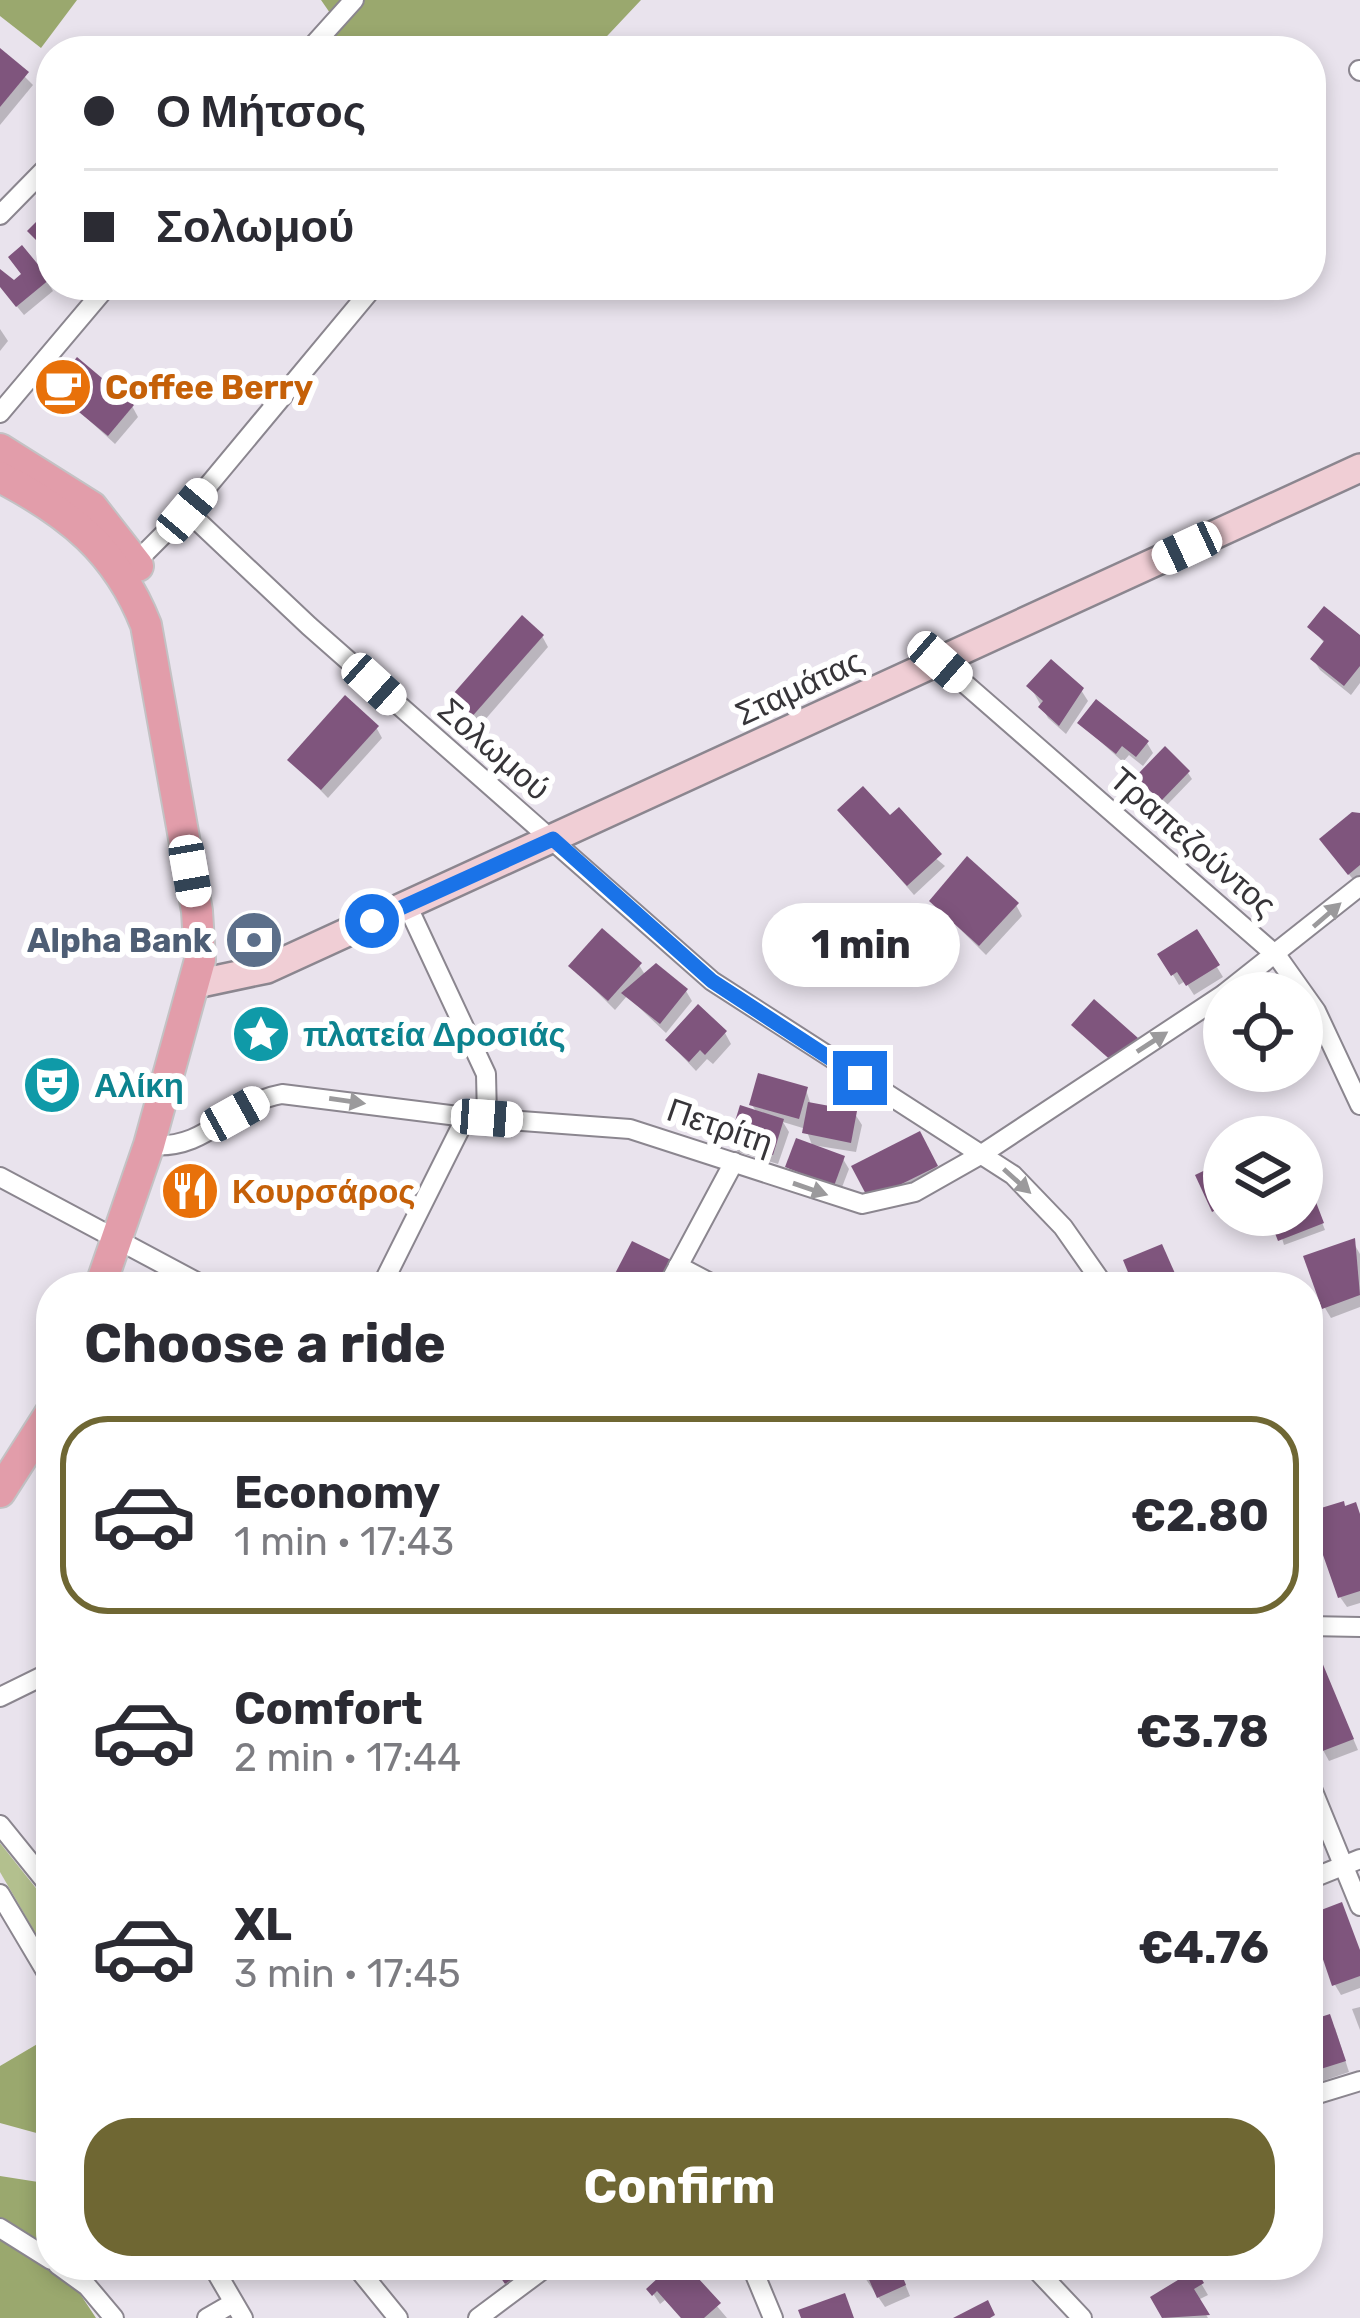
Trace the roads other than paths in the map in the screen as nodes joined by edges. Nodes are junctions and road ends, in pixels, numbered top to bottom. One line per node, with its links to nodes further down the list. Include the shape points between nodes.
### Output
1 (355, 0): 2 (street)
2 (322, 36)
3 (36, 178): 4 (street)
4 (0, 215)
5 (95, 300): 7 (street)
6 (363, 300): 11 (street)
7 (0, 413)
8 (0, 449): 12 (main road, via 92,507)
9 (1357, 473): 13 (street, Σταμάτας)
10 (0, 477): 12 (main road, via 69,517)
11 (187, 511): 12 (street); 14 (street, Σολωμού)
12 (130, 569): 19 (main road, via 197,911)
13 (940, 662): 14 (street, Σταμάτας); 17 (street, Τραπεζούντος)
14 (553, 839): 16 (street, Σταμάτας); 25 (street, Σολωμού, via 712,981)
15 (1360, 886): 17 (street, Πετρίτη, one-way to 15)
16 (406, 905): 19 (street, Σταμάτας); 23 (street, via 486,1074)
17 (1277, 956): 18 (street, Πετρίτη); 21 (street, Τραπεζούντος, via 1316,1011)
18 (1255, 972)
19 (194, 994): 24 (main road)
20 (1203, 1008): 25 (street, Πετρίτη, one-way to 20)
21 (1360, 1105)
22 (466, 1117): 23 (street, Πετρίτη); 24 (street, Πετρίτη, one-way to 22, via 186,1145 282,1094); 32 (street)
23 (487, 1118): 26 (street, Πετρίτη, via 629,1129)
24 (149, 1144): 28 (main road)
25 (982, 1154): 26 (street, Πετρίτη, one-way to 25, via 862,1204 915,1192); 35 (street, Σολωμού, one-way to 35, via 1013,1174)
26 (734, 1162): 29 (street)
27 (0, 1177): 28 (street)
28 (116, 1240): 30 (main road); 31 (street)
29 (678, 1267): 33 (street); 34 (street)
30 (105, 1272)
31 (177, 1272)
32 (388, 1272)
33 (675, 1272)
34 (688, 1272)
35 (1094, 1272)
36 (36, 1436): 37 (main road)
37 (0, 1492)
38 (1323, 1626): 39 (street)
39 (1360, 1627)
40 (36, 1679): 41 (street)
41 (0, 1697)
42 (1323, 1807): 44 (street)
43 (0, 1825): 45 (street)
44 (1352, 1862): 46 (street); 48 (street)
45 (36, 1869)
46 (1323, 1874)
47 (0, 1894): 49 (street)
48 (1360, 1906)
49 (36, 1955)
50 (1360, 2081): 51 (street)
51 (1323, 2092)
52 (0, 2228): 53 (street)
53 (36, 2251)
54 (79, 2280): 61 (street)
55 (220, 2280): 60 (street)
56 (367, 2280): 63 (street)
57 (529, 2280): 64 (street)
58 (757, 2280): 65 (street)
59 (1046, 2280): 66 (street)
60 (238, 2311): 62 (street)
61 (114, 2318)
62 (207, 2318)
63 (398, 2318)
64 (478, 2318)
65 (772, 2318)
66 (1082, 2318)

